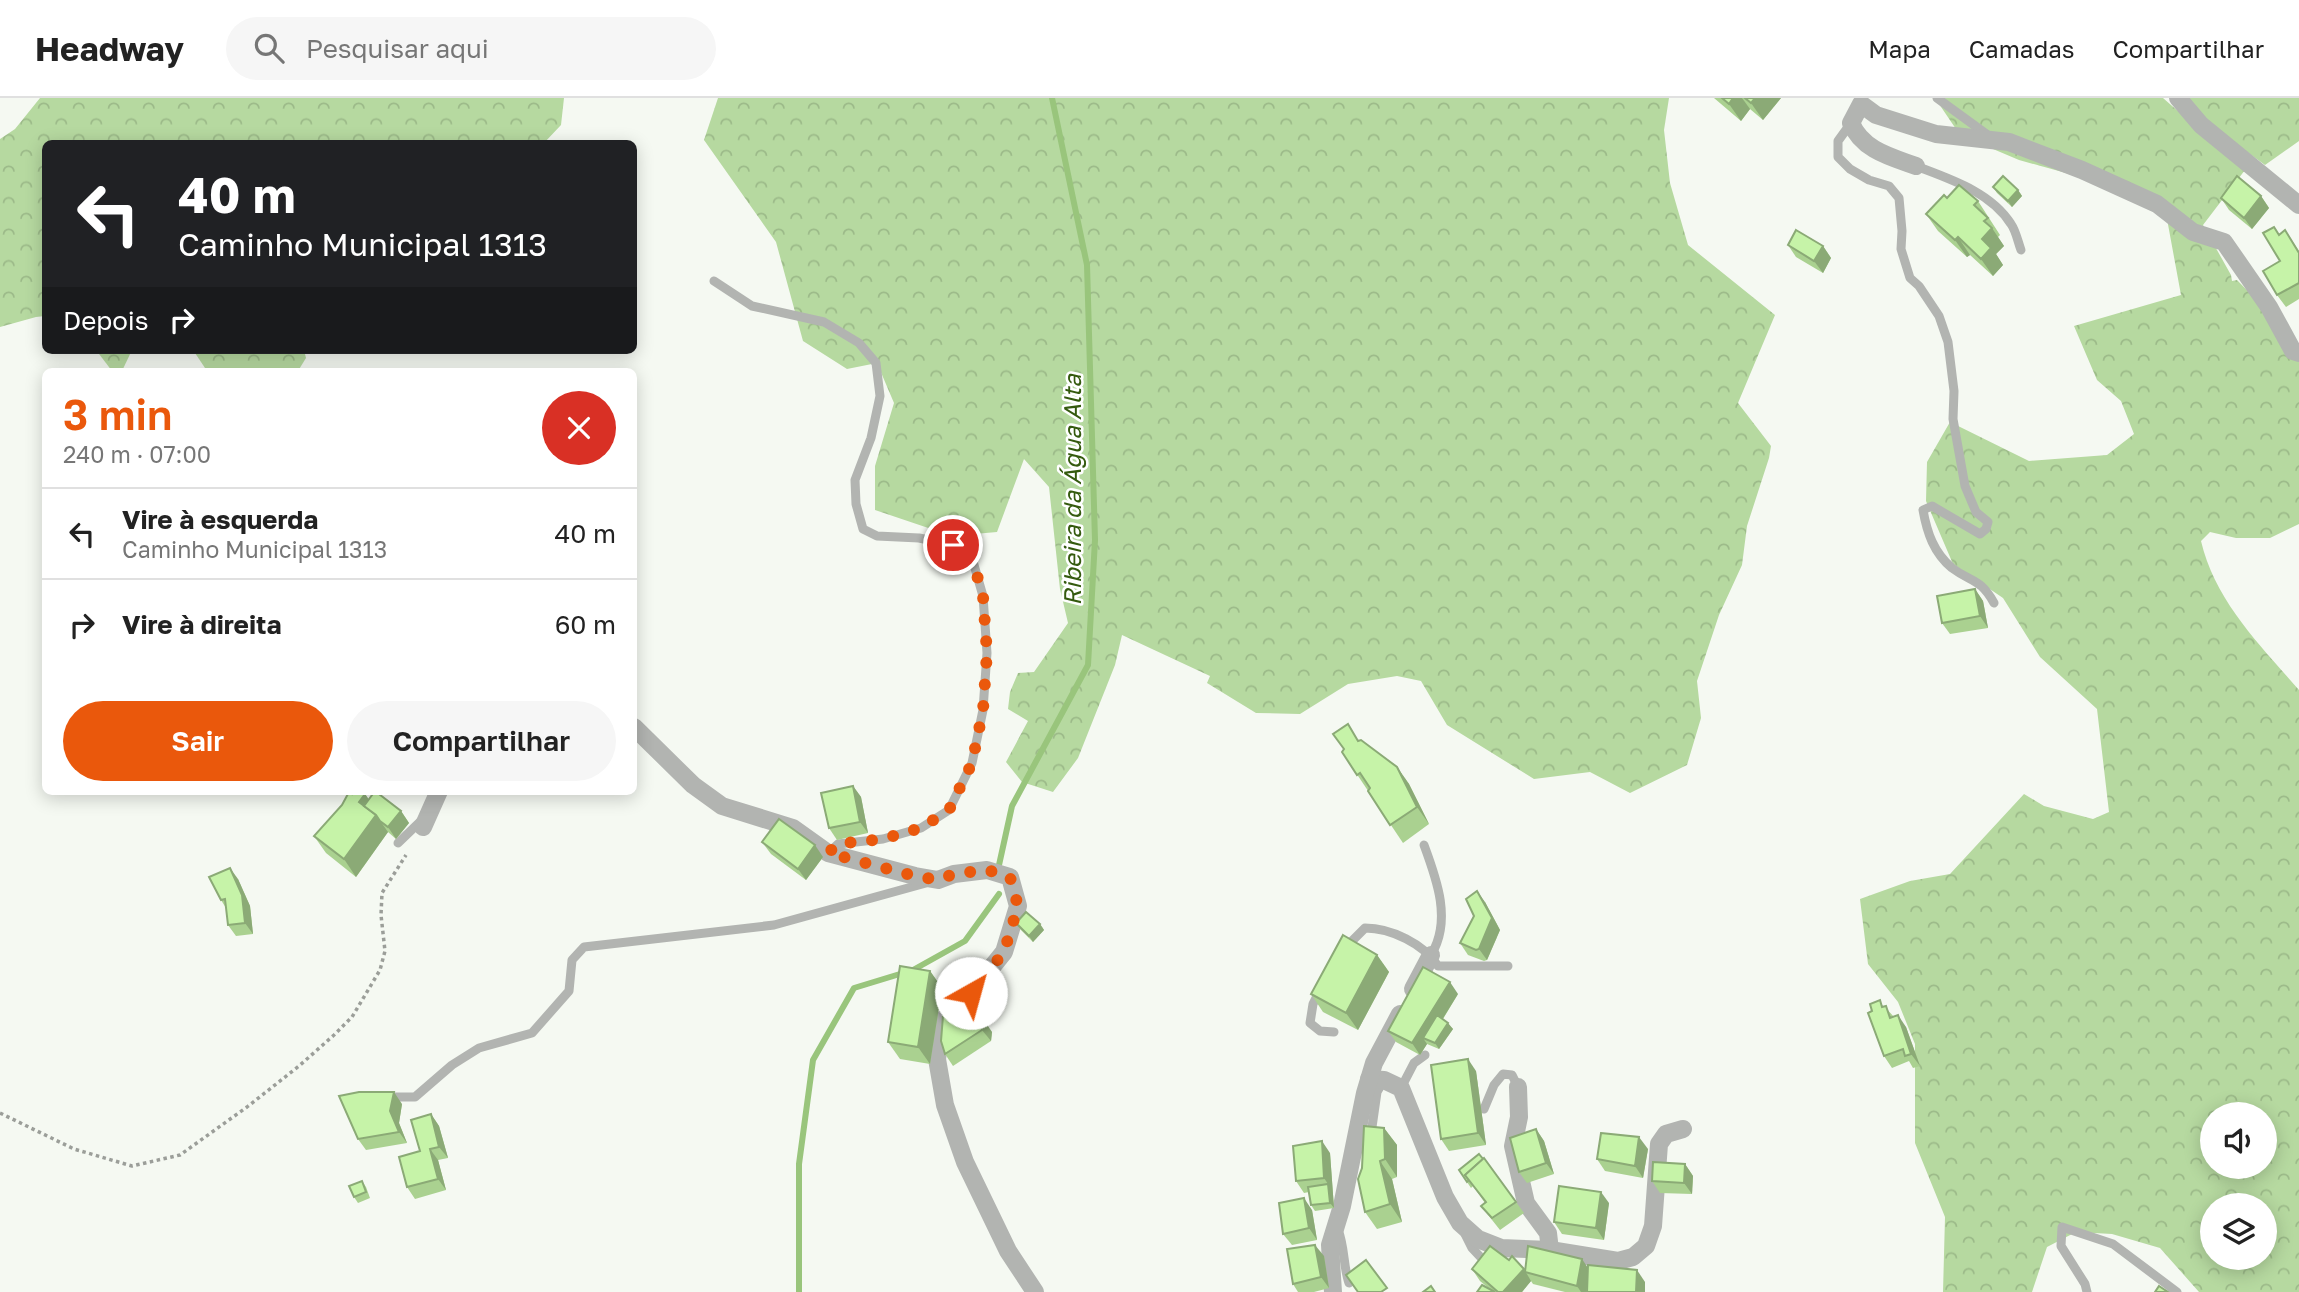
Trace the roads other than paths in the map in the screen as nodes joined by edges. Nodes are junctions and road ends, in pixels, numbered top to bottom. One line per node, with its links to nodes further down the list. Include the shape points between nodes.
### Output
1 (1937, 98): 5 (lane)
2 (2178, 98): 7 (street, via 2201,125)
3 (1859, 101): 4 (street); 5 (street, via 1876,115 1936,134)
4 (1851, 123): 6 (street, via 1857,136 1881,153); 11 (lane, via 1838,141 1838,156 1850,169 1889,186 1899,198 1901,249 1910,278 1939,316 1948,342 1965,486 1976,512 1987,522 1980,534 1933,506 1923,510 1926,530 1937,553 1985,587)
5 (1993, 139): 10 (street, via 2082,170 2157,204 2193,232 2224,242 2293,351)
6 (1916, 166): 8 (lane, via 1972,189 1994,204 2012,224)
7 (2299, 205)
8 (2021, 250)
9 (714, 281): 17 (lane, via 752,306 824,322 859,343 876,363 880,396 855,480 863,529 877,536 953,545 972,558 983,596 987,653 983,710 972,763 949,810 921,828 883,839 838,844)
10 (2299, 353)
11 (1994, 603)
12 (637, 730): 17 (street, via 693,785 722,806 793,828)
13 (437, 795): 14 (street)
14 (426, 820): 15 (lane)
15 (398, 843)
16 (1424, 845): 20 (lane, via 1438,884 1442,913 1439,941)
17 (828, 853): 18 (street)
18 (938, 880): 28 (lane, via 774,925 584,947 572,960 569,991 532,1033 479,1048 415,1097); 36 (street, via 987,870 1010,877 1018,906 1004,952 943,1020 937,1059 944,1105 965,1162 1008,1251)
19 (1343, 952): 20 (lane, via 1365,928 1378,928)
20 (1431, 955): 21 (lane, via 1438,966); 25 (street, via 1374,1063)
21 (1508, 966)
22 (1322, 984): 23 (lane, via 1310,1023 1320,1031)
23 (1334, 1032)
24 (1425, 1055): 27 (lane, via 1414,1063)
25 (1376, 1079): 27 (street); 31 (lane); 35 (street, via 1330,1245)
26 (1518, 1087): 29 (lane, via 1512,1075 1503,1074 1493,1085); 33 (street, via 1519,1117 1513,1146 1526,1203 1548,1233)
27 (1401, 1088): 32 (street)
28 (376, 1097)
29 (1484, 1109)
30 (1683, 1129): 33 (street, via 1666,1134 1659,1144 1653,1226 1646,1246 1618,1261)
31 (1371, 1134)
32 (1460, 1223): 33 (street, via 1478,1240 1500,1248); 34 (lane, via 1472,1248)
33 (1550, 1250)
34 (1487, 1264)
35 (1341, 1288)
36 (1035, 1292)
37 (2087, 1292): 38 (lane, via 2061,1247 2062,1227 2113,1244)
38 (2177, 1292)

